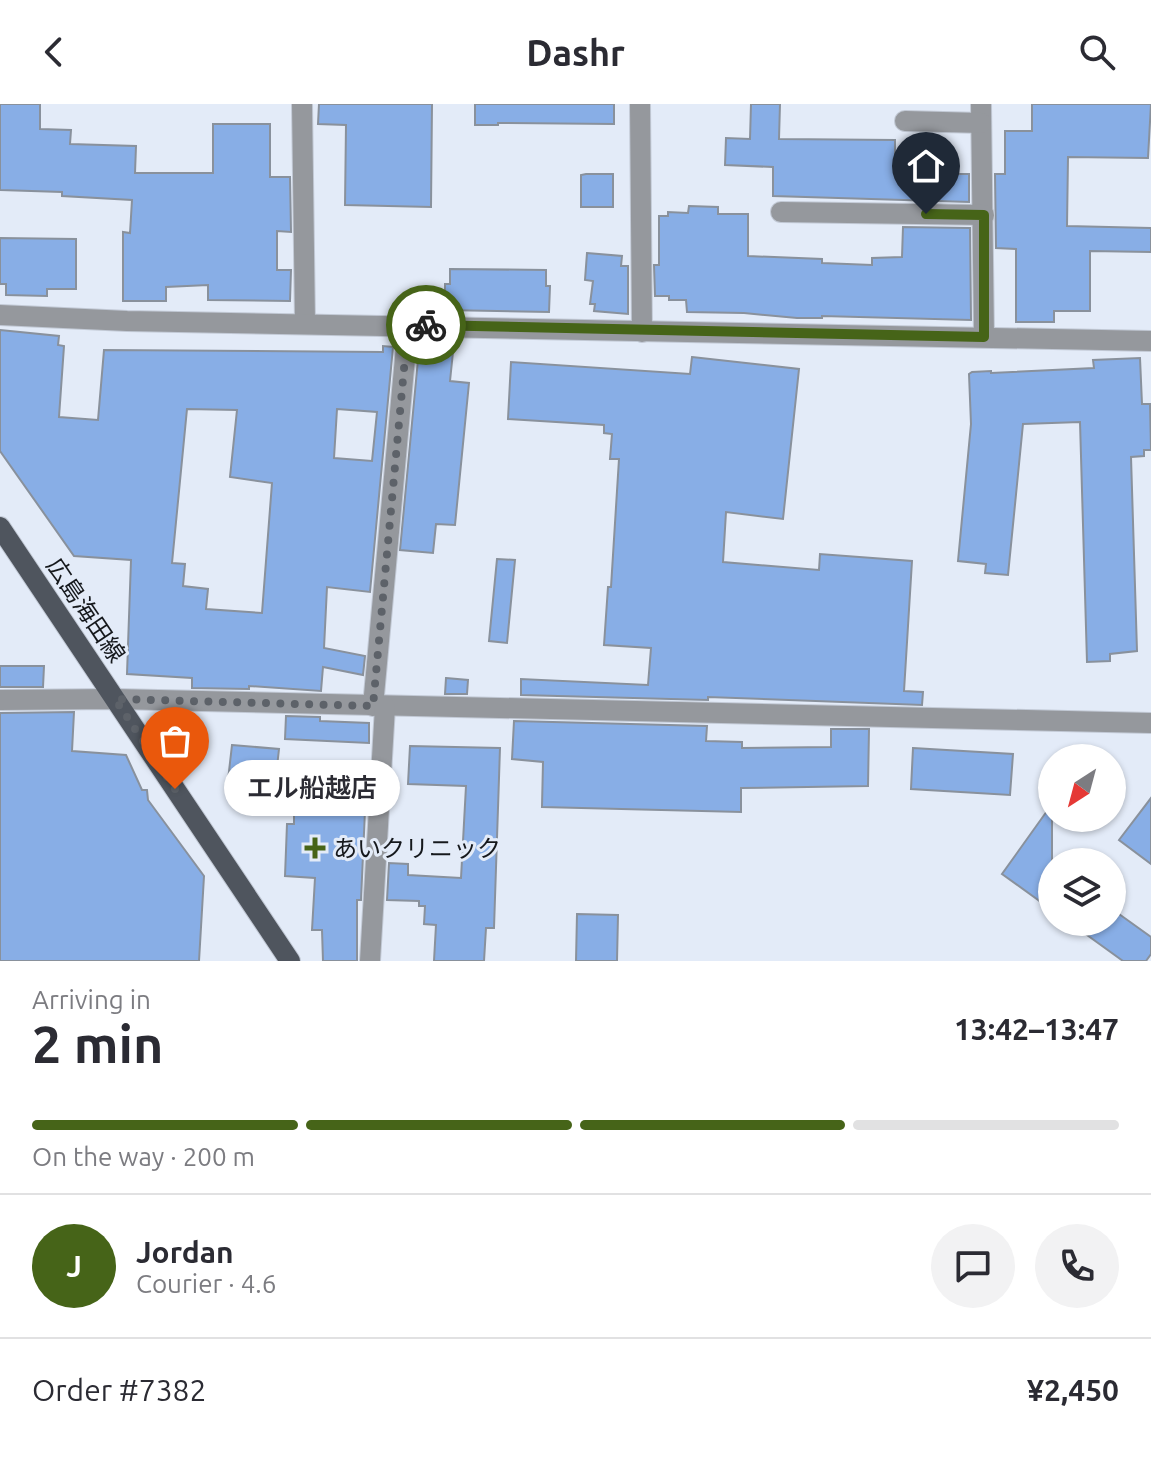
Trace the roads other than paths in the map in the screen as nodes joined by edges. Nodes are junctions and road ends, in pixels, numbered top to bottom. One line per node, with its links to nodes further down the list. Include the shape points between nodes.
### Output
1 (302, 104): 8 (street)
2 (640, 104): 10 (street)
3 (981, 113): 4 (street); 6 (street)
4 (905, 121)
5 (781, 212): 6 (street)
6 (984, 215): 11 (street)
7 (0, 315): 8 (street)
8 (305, 323): 9 (street)
9 (408, 325): 10 (street); 16 (street)
10 (642, 332): 11 (street)
11 (984, 337): 12 (street)
12 (1151, 341)
13 (0, 527): 14 (main road, 広島海田線)
14 (115, 699): 15 (street); 16 (street); 18 (main road, 広島海田線)
15 (0, 700)
16 (379, 707): 17 (street); 19 (street)
17 (1151, 723)
18 (290, 961)
19 (370, 961)

